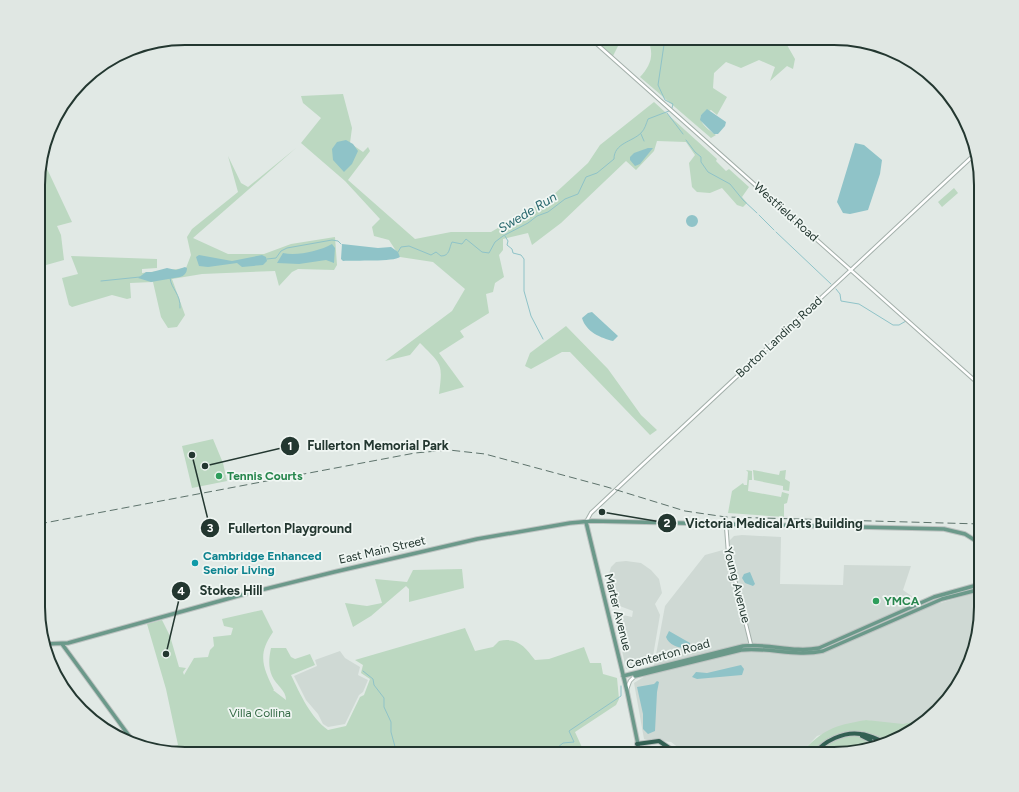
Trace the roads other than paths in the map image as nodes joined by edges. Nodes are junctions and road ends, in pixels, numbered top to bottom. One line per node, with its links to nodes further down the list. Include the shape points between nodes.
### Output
1 (598, 45): 3 (street, Westfield Road)
2 (971, 158): 3 (street, Borton Landing Road)
3 (851, 271): 4 (street, Westfield Road); 5 (street, Borton Landing Road, via 640,466 591,513)
4 (974, 380)
5 (586, 522): 6 (main road, East Main Street); 13 (main road, East Main Street, via 477,539 412,553 245,594); 15 (main road, Marter Avenue)
6 (726, 524): 7 (main road, East Main Street, via 944,529 965,534); 14 (street, Young Avenue, via 728,549)
7 (974, 540)
8 (974, 586): 9 (main road, Centerton Road)
9 (959, 590): 11 (main road); 14 (main road, Centerton Road, via 930,599 819,648 800,650)
10 (974, 591): 11 (main road, Centerton Road)
11 (942, 599): 16 (main road, Centerton Road, via 822,651 804,654 742,650)
12 (50, 644): 13 (main road, East Main Street)
13 (62, 644): 18 (main road)
14 (751, 645): 15 (main road, Centerton Road)
15 (623, 676): 16 (street, Centerton Road); 17 (main road, Marter Avenue)
16 (635, 676): 17 (street, via 630,681)
17 (627, 691): 21 (main road, Marter Avenue)
18 (128, 735)
19 (879, 740): 24 (highway, via 866,735 852,734 828,742)
20 (870, 742): 25 (highway, via 865,737 849,736)
21 (637, 744): 22 (main road, Marter Avenue); 23 (highway, via 654,741)
22 (638, 747)
23 (668, 747)
24 (823, 747)
25 (824, 747)

